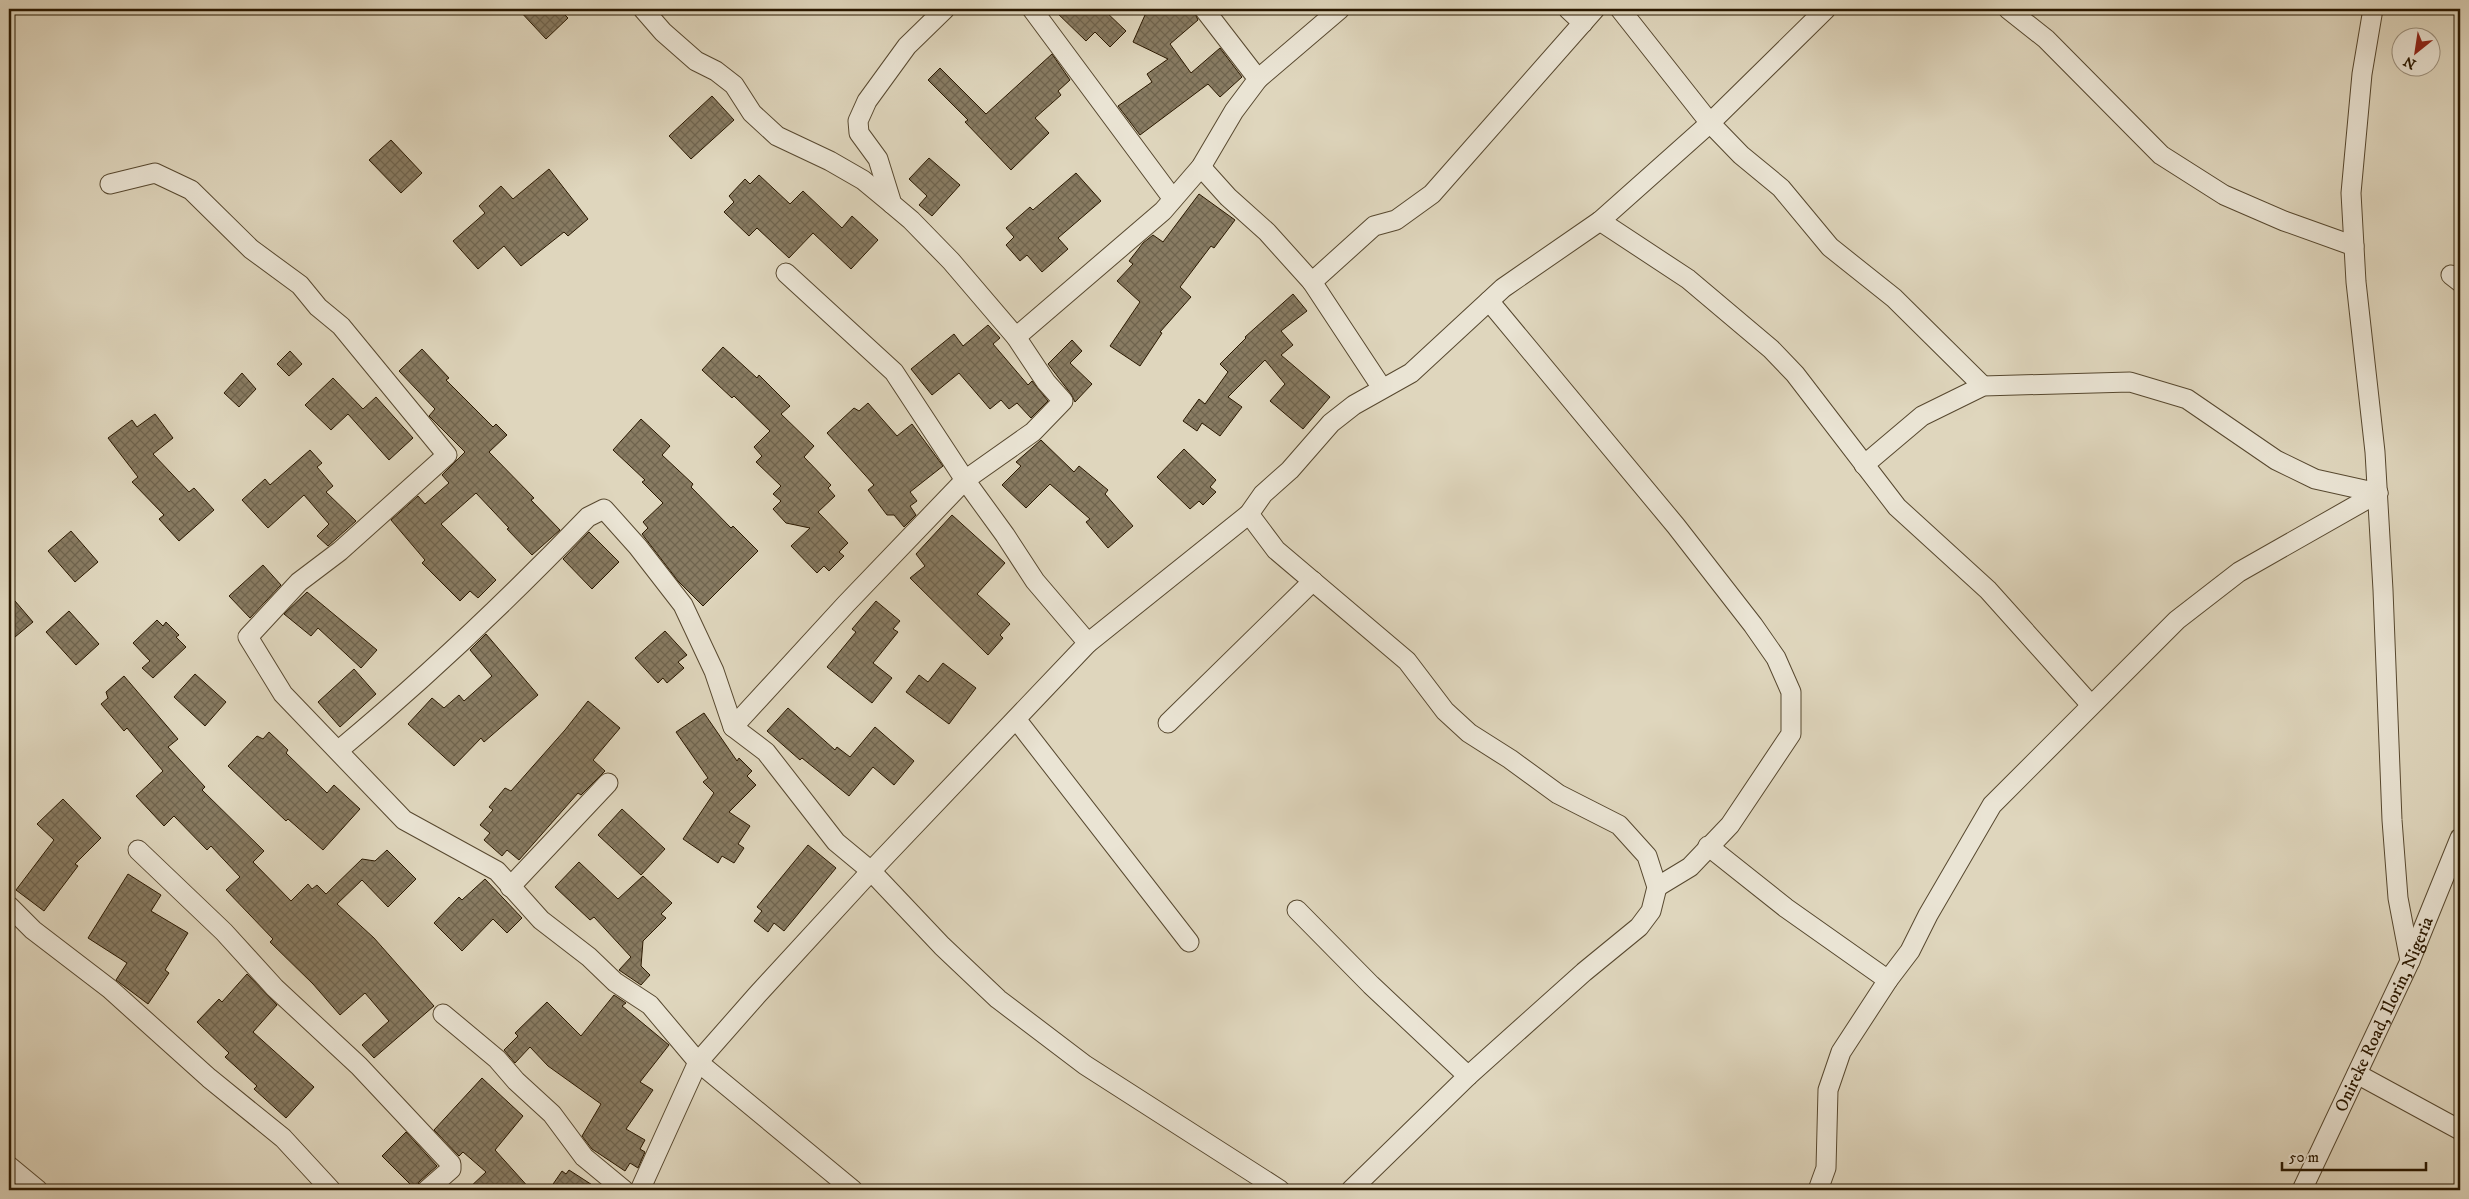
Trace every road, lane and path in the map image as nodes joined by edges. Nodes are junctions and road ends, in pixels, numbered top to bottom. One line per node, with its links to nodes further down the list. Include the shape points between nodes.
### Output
1 (643, 9): 17 (street, via 696,60 734,85 752,113 777,136 863,180)
2 (1032, 9): 16 (street)
3 (1204, 9): 12 (street)
4 (1340, 9): 12 (street)
5 (1568, 9): 11 (street)
6 (1620, 9): 13 (street)
7 (1826, 9): 13 (street)
8 (2008, 9): 19 (street, via 2046,39 2161,155 2224,195)
9 (2373, 9): 19 (street, via 2362,74 2351,193)
10 (937, 12): 17 (street, via 907,46 867,101 858,121 859,133 878,159)
11 (1589, 16): 21 (street, via 1432,194 1396,220 1374,226)
12 (1258, 79): 14 (street, via 1234,111)
13 (1710, 123): 18 (street); 24 (street, via 1741,155 1781,188 1830,247 1894,298)
14 (1201, 167): 16 (street); 21 (street)
15 (110, 184): 36 (street, via 155,173 190,190 251,249 300,285 318,307 341,326 447,455 299,582 248,637 283,694)
16 (1173, 199): 23 (street)
17 (892, 204): 23 (street, via 951,261)
18 (1600, 221): 22 (street); 26 (street, via 1688,279 1771,349 1795,374)
19 (2354, 246): 28 (street)
20 (786, 273): 27 (street, via 894,372)
21 (1312, 282): 25 (street)
22 (1489, 301): 25 (street, via 1410,373); 39 (street, via 1676,526 1753,625 1784,674 1791,692 1791,734 1730,824)
23 (1016, 337): 27 (street, via 1063,401 1033,432)
24 (1983, 386): 26 (street, via 1922,416); 28 (street, via 2130,382 2188,399 2276,460 2315,479)
25 (1382, 388): 29 (street, via 1331,423 1290,470 1263,494)
26 (1864, 465): 32 (street, via 1897,506 1988,590)
27 (965, 480): 31 (street, via 1035,581); 35 (street)
28 (2378, 493): 32 (street, via 2239,572 2177,620); 47 (street, via 2392,820 2398,898)
29 (1250, 514): 30 (street, via 1276,550); 31 (street)
30 (1313, 581): 34 (street); 43 (street, via 1407,661 1446,711 1469,734 1558,794 1619,825 1647,856)
31 (1088, 643): 33 (street)
32 (2091, 705): 48 (street, via 1992,805 1910,951)
33 (1016, 719): 41 (street); 46 (street)
34 (1168, 723)
35 (733, 727): 36 (street, via 714,670 683,605 604,509 588,517 489,617 392,706); 41 (street, via 766,752 836,842)
36 (338, 750): 42 (street, via 404,820 498,871)
37 (608, 783): 42 (street)
38 (2460, 838): 47 (street, Onireke Road, Ilorin, Nigeria)
39 (1708, 846): 43 (street, via 1690,868); 48 (street, via 1786,908)
40 (138, 850): 57 (street, via 224,932 275,988 359,1066 451,1164 451,1169)
41 (871, 871): 50 (street); 61 (street, via 998,999 1085,1065)
42 (510, 887): 50 (street, via 541,920 615,982 650,1005)
43 (1658, 887): 52 (street, via 1651,911 1639,927)
44 (9, 906): 56 (street, via 33,930 110,989 283,1138)
45 (1297, 910): 52 (street, via 1371,986)
46 (1189, 942)
47 (2410, 961): 51 (street, Onireke Road, Ilorin, Nigeria)
48 (1888, 980): 63 (street, via 1841,1052 1828,1090 1826,1168)
49 (443, 1014): 58 (street, via 497,1059 552,1114 584,1157)
50 (698, 1062): 59 (street); 60 (street)
51 (2356, 1074): 53 (street); 64 (street, Onireke Road, Ilorin, Nigeria)
52 (1468, 1076): 62 (street)
53 (2460, 1130)
54 (9, 1166): 55 (street)
55 (38, 1190)
56 (331, 1190)
57 (427, 1190)
58 (624, 1190)
59 (640, 1190)
60 (852, 1190)
61 (1280, 1190)
62 (1351, 1190)
63 (1818, 1190)
64 (2302, 1190)

